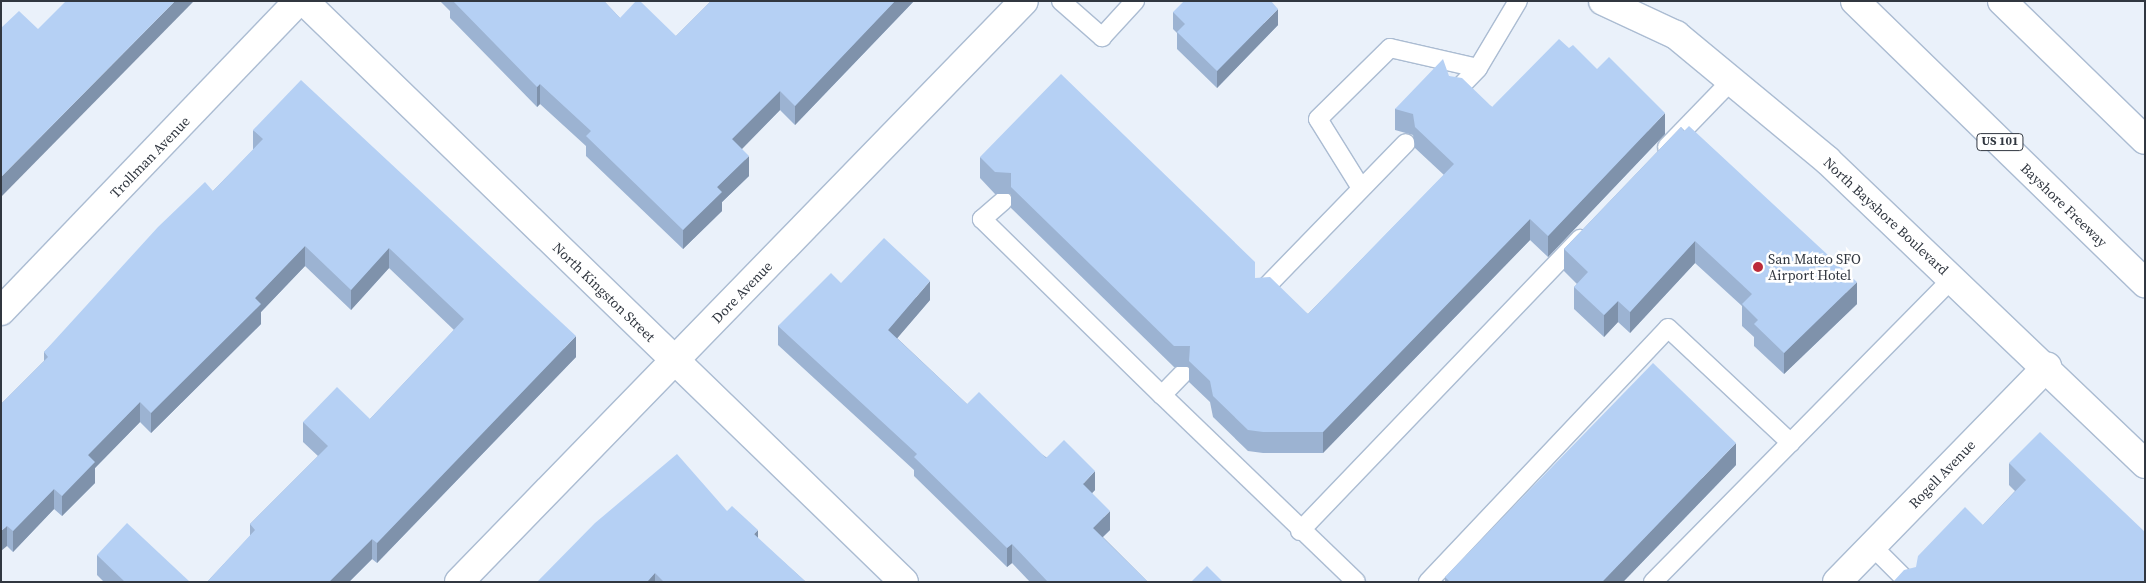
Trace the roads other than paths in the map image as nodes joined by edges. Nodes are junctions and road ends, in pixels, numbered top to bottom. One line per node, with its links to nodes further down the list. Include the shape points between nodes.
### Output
1 (298, 1): 22 (main road, Trollman Avenue)
2 (304, 1): 23 (main road, North Kingston Street)
3 (1024, 1): 23 (main road, Dore Avenue)
4 (1061, 1): 5 (lane, via 1102,37)
5 (1135, 1)
6 (1518, 1): 10 (lane)
7 (1603, 1): 11 (main road, North Bayshore Boulevard, via 1676,35)
8 (1855, 1): 20 (main road, Bayshore Freeway / US 101)
9 (2002, 1): 13 (main road)
10 (1478, 68): 12 (lane); 16 (lane, via 1390,48 1318,119)
11 (1731, 81): 15 (lane); 19 (main road, North Bayshore Boulevard, via 1827,160)
12 (1457, 90)
13 (2145, 140)
14 (1406, 143): 16 (lane)
15 (1655, 160)
16 (1362, 188): 21 (lane)
17 (1003, 201): 26 (lane, via 982,219)
18 (1594, 224): 29 (lane)
19 (1953, 278): 24 (main road, North Bayshore Boulevard); 27 (lane)
20 (2145, 283)
21 (1262, 291)
22 (1, 311)
23 (675, 361): 31 (main road, Dore Avenue); 32 (main road, North Kingston Street)
24 (2047, 367): 28 (main road, North Bayshore Boulevard); 30 (main road, Rogell Avenue)
25 (1182, 374): 26 (lane)
26 (1162, 395): 29 (lane)
27 (1790, 443): 34 (lane, via 1668,328); 35 (lane)
28 (2145, 464)
29 (1300, 531): 33 (lane)
30 (1872, 546): 36 (main road, Rogell Avenue); 37 (lane)
31 (459, 582)
32 (904, 582)
33 (1356, 582)
34 (1428, 582)
35 (1654, 582)
36 (1837, 582)
37 (1908, 582)

